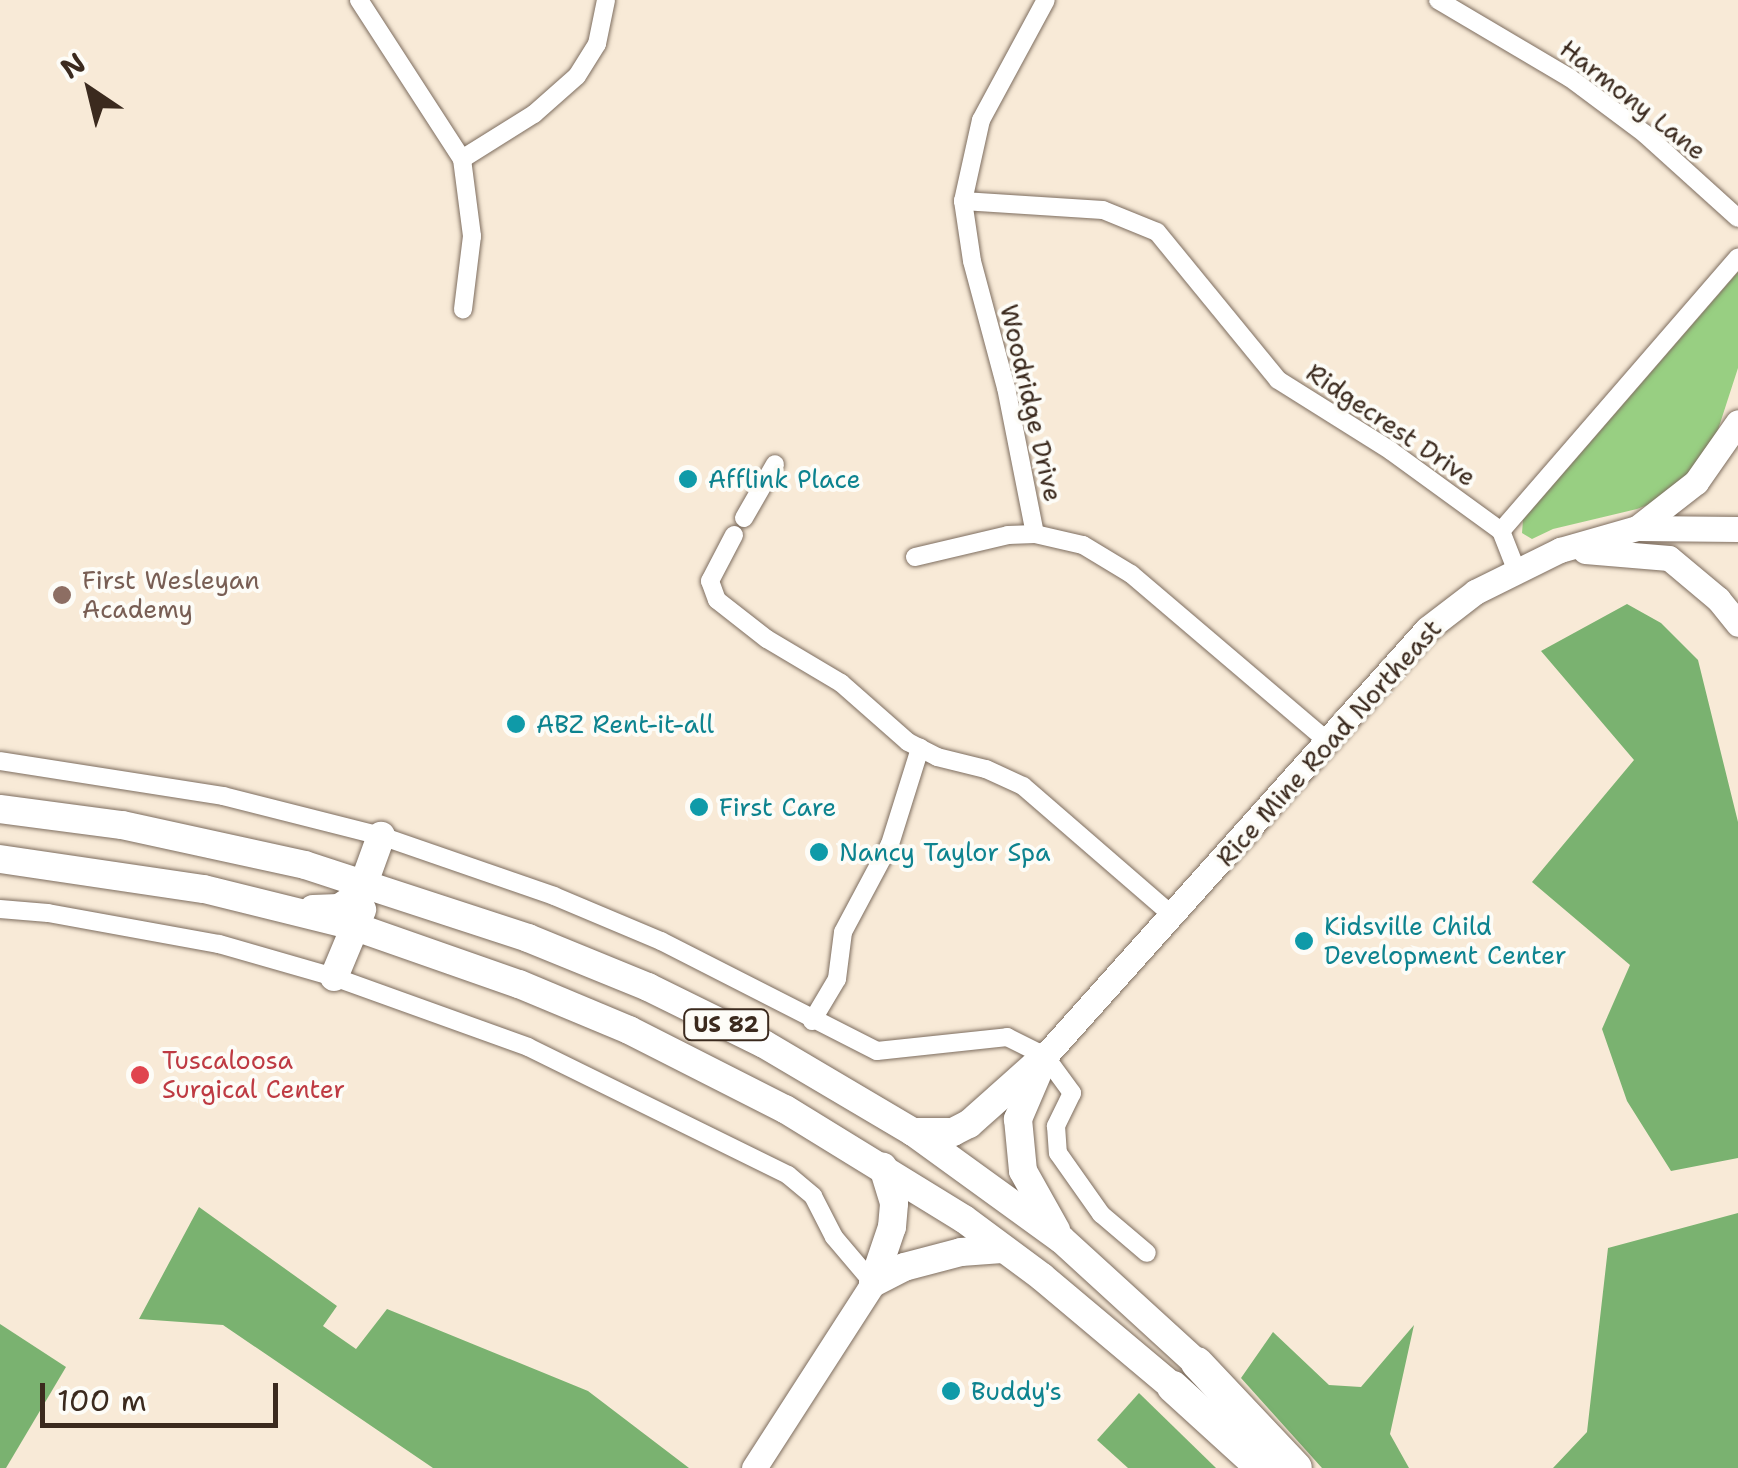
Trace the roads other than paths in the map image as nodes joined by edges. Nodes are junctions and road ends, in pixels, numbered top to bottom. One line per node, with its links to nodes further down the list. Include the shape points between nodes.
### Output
1 (359, 0): 5 (street)
2 (606, 0): 5 (street, via 597,44 578,76 534,114)
3 (1046, 0): 6 (street, Woodridge Drive, via 981,120)
4 (1438, 0): 7 (street, Harmony Lane, via 1570,78)
5 (462, 159): 9 (street, via 472,236)
6 (963, 201): 15 (street, Ridgecrest Drive, via 1103,210 1157,232 1278,380 1391,450); 16 (street, Woodridge Drive)
7 (1738, 218)
8 (1738, 257): 15 (street)
9 (463, 309)
10 (1738, 422): 13 (main road, via 1696,482)
11 (775, 464): 12 (street)
12 (744, 518)
13 (1637, 528): 14 (main road); 18 (main road, Rice Mine Road Northeast)
14 (1738, 530)
15 (1501, 531): 20 (street)
16 (1035, 534): 19 (street); 22 (street, Woodridge Drive, via 1083,546 1130,574)
17 (734, 535): 23 (street, via 710,581 716,600 841,683)
18 (1560, 550): 20 (main road, Rice Mine Road Northeast); 21 (main road, via 1669,558)
19 (915, 557)
20 (1516, 569): 22 (main road, Rice Mine Road Northeast, via 1427,629)
21 (1738, 624)
22 (1327, 741): 32 (main road, Rice Mine Road Northeast)
23 (920, 748): 32 (street, via 1023,786); 35 (street, via 890,844 844,932 837,979)
24 (0, 761): 26 (street, via 223,796)
25 (0, 809): 28 (highway, US 82, via 183,836)
26 (381, 836): 28 (highway); 35 (street, via 661,941)
27 (0, 858): 30 (highway, US 82, via 149,879)
28 (364, 883): 29 (highway, US 82); 30 (highway, via 340,908)
29 (434, 905): 33 (highway, via 377,900); 37 (highway, US 82, via 721,1022)
30 (276, 907): 33 (highway, US 82)
31 (0, 909): 34 (street, via 219,944)
32 (1173, 916): 36 (main road, Rice Mine Road Northeast)
33 (353, 926): 34 (highway); 38 (highway, US 82, via 629,1030)
34 (334, 977): 44 (street, via 528,1047 773,1166 813,1196 834,1237)
35 (812, 1021): 36 (street, via 877,1052 987,1036 1006,1037)
36 (1045, 1056): 37 (highway, via 969,1124 952,1132); 40 (highway, via 1018,1119 1023,1171); 42 (street, via 1072,1093 1056,1126 1058,1152 1101,1214)
37 (914, 1132): 40 (highway, US 82)
38 (883, 1167): 39 (highway, US 82); 44 (highway, via 894,1203 892,1228)
39 (964, 1220): 41 (highway, US 82); 43 (highway)
40 (1061, 1238): 45 (highway, US 82)
41 (1002, 1249): 43 (highway); 46 (highway, US 82)
42 (1148, 1253)
43 (904, 1267): 44 (highway)
44 (873, 1283): 47 (main road)
45 (1197, 1363): 49 (highway, US 82)
46 (1173, 1387): 48 (highway, US 82)
47 (754, 1468)
48 (1262, 1468)
49 (1296, 1468)

